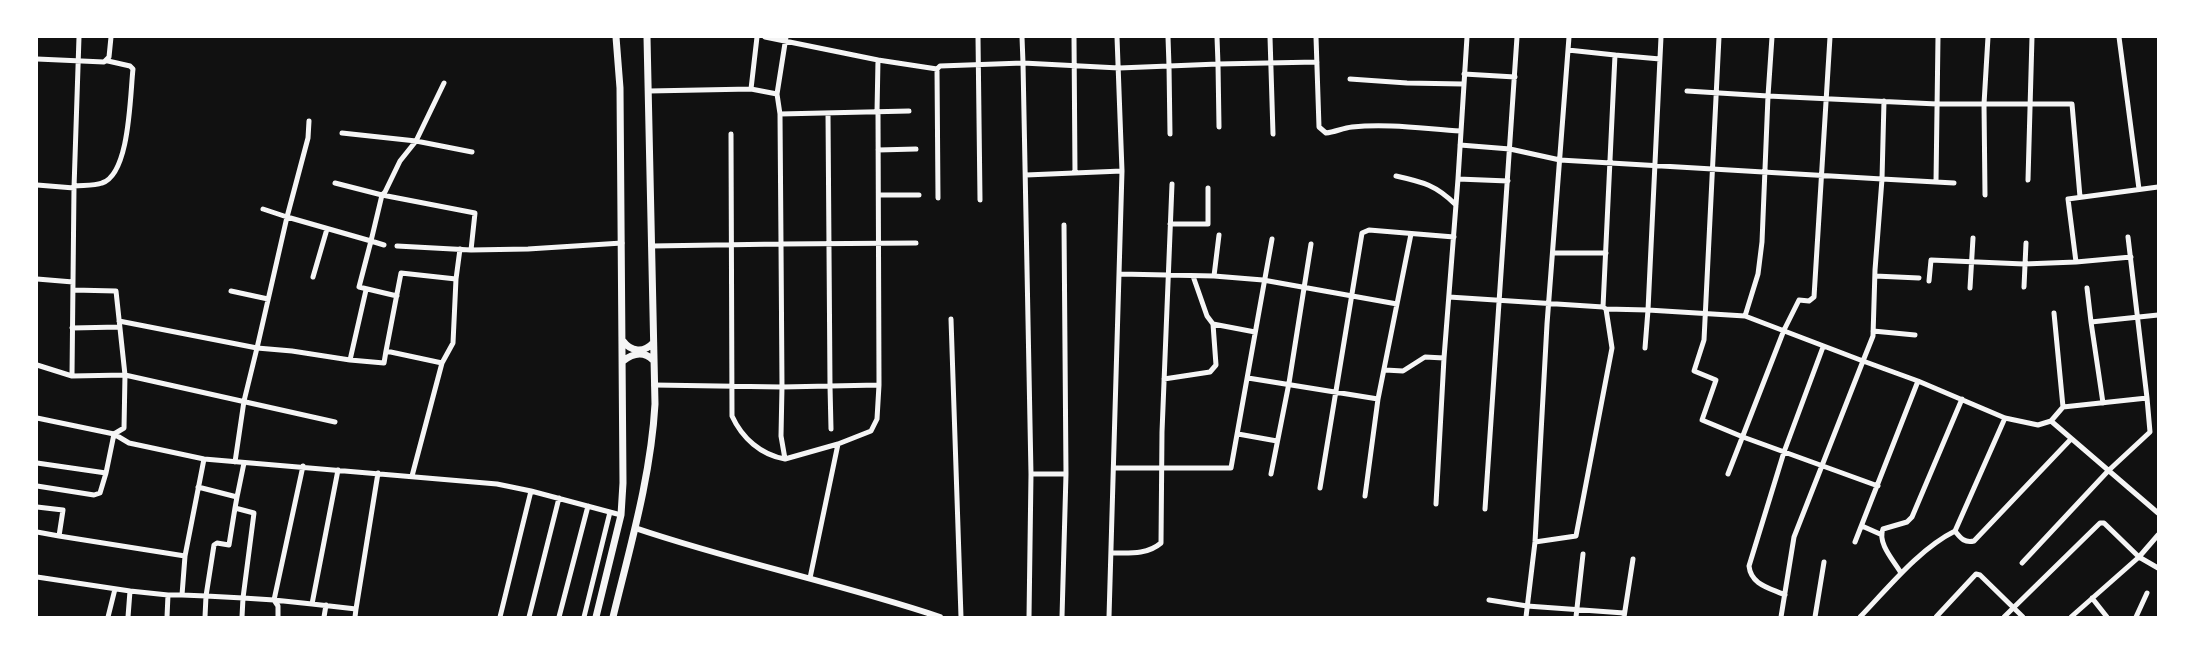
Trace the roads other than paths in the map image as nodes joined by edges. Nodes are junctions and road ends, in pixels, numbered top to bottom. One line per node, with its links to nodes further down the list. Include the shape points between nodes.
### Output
1 (79, 37): 32 (street)
2 (111, 37): 33 (street)
3 (616, 37): 120 (main road)
4 (647, 37): 50 (main road)
5 (757, 37): 48 (street)
6 (765, 37): 26 (street)
7 (978, 37): 38 (street)
8 (1022, 37): 36 (street)
9 (1074, 37): 39 (street)
10 (1117, 37): 41 (street)
11 (1168, 37): 40 (street)
12 (1217, 37): 37 (street)
13 (1270, 37): 34 (street)
14 (1316, 37): 35 (street)
15 (1467, 37): 43 (street)
16 (1517, 37): 44 (street)
17 (1569, 37): 27 (street)
18 (1661, 37): 30 (street)
19 (1719, 37): 51 (street)
20 (1772, 37): 53 (street)
21 (1830, 37): 54 (street)
22 (1938, 37): 56 (street)
23 (1988, 37): 57 (street)
24 (2032, 37): 58 (street)
25 (2119, 37): 98 (street)
26 (786, 40): 31 (street); 52 (street)
27 (1568, 50): 28 (street); 76 (street)
28 (1615, 55): 30 (street); 77 (street)
29 (37, 59): 32 (street)
30 (1660, 59): 78 (street)
31 (878, 60): 42 (street); 60 (street)
32 (77, 61): 33 (street); 95 (street)
33 (108, 61): 95 (street, via 133,69 119,165 103,183)
34 (1270, 62): 35 (street); 37 (street); 69 (street)
35 (1317, 62): 65 (street, via 1319,127 1326,133 1386,126)
36 (1023, 63): 38 (street); 39 (street); 83 (street)
37 (1218, 64): 40 (street); 64 (street)
38 (979, 65): 42 (street); 105 (street)
39 (1076, 65): 41 (street); 82 (street)
40 (1169, 65): 41 (street); 68 (street)
41 (1119, 68): 80 (street)
42 (937, 69): 104 (street)
43 (1464, 74): 44 (street); 47 (street)
44 (1514, 77): 73 (street)
45 (1350, 79): 47 (street)
46 (444, 83): 70 (street)
47 (1464, 84): 65 (street)
48 (751, 89): 50 (street); 52 (street)
49 (1687, 91): 51 (street)
50 (649, 92): 128 (main road)
51 (1716, 93): 53 (street); 79 (street)
52 (777, 94): 62 (street)
53 (1768, 96): 54 (street); 81 (street)
54 (1826, 99): 55 (street); 84 (street)
55 (1884, 101): 56 (street); 87 (street)
56 (1937, 104): 57 (street); 90 (street)
57 (1984, 104): 58 (street); 102 (street)
58 (2029, 104): 88 (street); 103 (street, via 2071,104)
59 (909, 111): 60 (street)
60 (877, 112): 61 (street); 74 (street)
61 (828, 113): 62 (street); 124 (street)
62 (780, 114): 123 (street)
63 (309, 121): 108 (street)
64 (1219, 127)
65 (1461, 131): 71 (street)
66 (342, 133): 70 (street)
67 (731, 134): 129 (street)
68 (1170, 134)
69 (1273, 134)
70 (416, 141): 75 (street); 99 (street)
71 (1460, 145): 73 (street); 86 (street)
72 (916, 149): 74 (street)
73 (1510, 149): 76 (street); 89 (street)
74 (878, 150): 100 (street)
75 (472, 152)
76 (1560, 159): 77 (street); 132 (street)
77 (1610, 164): 78 (street); 133 (street)
78 (1656, 166): 79 (street); 165 (street)
79 (1712, 169): 81 (street); 166 (street)
80 (1122, 172): 82 (street); 138 (street)
81 (1763, 172): 84 (street); 168 (street, via 1758,274)
82 (1074, 173): 83 (street)
83 (1026, 175): 237 (street)
84 (1822, 175): 87 (street); 176 (street, via 1814,297 1799,300)
85 (1396, 176): 106 (street, via 1425,182)
86 (1458, 179): 89 (street); 106 (street)
87 (1882, 179): 90 (street); 142 (street)
88 (2028, 180)
89 (1508, 181): 161 (street)
90 (1936, 182): 92 (street)
91 (335, 183): 99 (street)
92 (1954, 183)
93 (1172, 184): 109 (street)
94 (37, 185): 95 (street)
95 (74, 187): 149 (street)
96 (2158, 187): 98 (street)
97 (1208, 188): 109 (street, via 1208,224)
98 (2139, 189): 103 (street)
99 (383, 195): 118 (street); 131 (street, via 475,213)
100 (879, 195): 101 (street); 119 (street)
101 (919, 195)
102 (1985, 195)
103 (2080, 197): 136 (street, via 2068,199)
104 (938, 198)
105 (980, 200)
106 (1456, 205): 114 (street)
107 (263, 209): 108 (street)
108 (287, 218): 111 (street); 160 (street)
109 (1170, 224): 139 (street)
110 (1064, 225): 238 (street)
111 (327, 229): 118 (street); 143 (street)
112 (1411, 234): 114 (street); 158 (street, via 1364,230); 163 (street)
113 (1219, 235): 141 (street)
114 (1454, 237): 159 (street)
115 (2128, 237): 134 (street)
116 (1973, 238): 135 (street)
117 (1272, 239): 147 (street)
118 (371, 242): 126 (street); 155 (street, via 359,287)
119 (879, 242): 121 (street); 124 (street); 201 (street)
120 (622, 243): 131 (street); 180 (main road)
121 (916, 243)
122 (2026, 243): 137 (street)
123 (780, 244): 124 (street); 129 (street); 204 (street)
124 (830, 244): 203 (street)
125 (1311, 244): 150 (street)
126 (384, 245)
127 (397, 246): 130 (street)
128 (651, 246): 129 (street); 181 (main road)
129 (732, 246): 202 (street)
130 (460, 249): 131 (street); 146 (street)
131 (471, 250)
132 (1554, 253): 133 (street); 162 (street)
133 (1606, 253): 164 (street)
134 (2131, 257): 136 (street); 170 (street)
135 (1972, 261): 137 (street); 148 (street, via 1931,260); 152 (street)
136 (2076, 262): 137 (street)
137 (2024, 264): 151 (street)
138 (1120, 274): 139 (street); 231 (street)
139 (1169, 276): 140 (street); 197 (street)
140 (1193, 276): 141 (street); 174 (street)
141 (1214, 276): 147 (street)
142 (1875, 276): 144 (street); 177 (street)
143 (313, 277)
144 (1919, 278)
145 (37, 279): 149 (street)
146 (456, 279): 157 (street, via 401,273); 191 (street, via 453,343)
147 (1263, 280): 150 (street); 178 (street)
148 (1929, 281)
149 (73, 282): 154 (street)
150 (1304, 287): 158 (street); 199 (street)
151 (2024, 287)
152 (1970, 288)
153 (2087, 288): 172 (street)
154 (73, 290): 173 (street, via 116,291); 175 (street)
155 (366, 290): 157 (street); 187 (street)
156 (231, 291): 160 (street)
157 (397, 296): 185 (street)
158 (1351, 296): 163 (street); 205 (street)
159 (1450, 297): 161 (street); 186 (street)
160 (268, 299): 183 (street)
161 (1500, 300): 162 (street); 254 (street)
162 (1550, 303): 164 (street); 265 (street)
163 (1397, 304): 193 (street)
164 (1604, 308): 165 (street); 265 (street, via 1612,348 1576,536)
165 (1648, 310): 166 (street); 184 (street)
166 (1704, 313): 168 (street); 219 (street, via 1704,340 1694,371 1716,380 1702,420)
167 (2054, 313): 211 (street)
168 (1745, 316): 176 (street)
169 (2158, 316): 170 (street)
170 (2139, 318): 172 (street); 206 (street)
171 (951, 319): 312 (street)
172 (2091, 322): 210 (street)
173 (119, 324): 175 (street); 183 (street); 194 (street)
174 (1213, 324): 178 (street); 197 (street, via 1216,365 1210,372)
175 (72, 328): 195 (street)
176 (1784, 330): 182 (street); 219 (street)
177 (1873, 331): 179 (street); 190 (street)
178 (1255, 332): 196 (street)
179 (1915, 335)
180 (623, 341): 181 (main road, via 634,350); 189 (main road)
181 (653, 343): 188 (main road)
182 (1823, 347): 190 (street); 223 (street)
183 (257, 348): 187 (street); 209 (street)
184 (1645, 348)
185 (386, 351): 187 (street, via 384,363); 191 (street)
186 (1444, 358): 193 (street, via 1425,357 1403,371); 250 (street)
187 (350, 360)
188 (653, 360): 189 (main road, via 636,354); 200 (main road)
189 (623, 361): 257 (main road)
190 (1863, 361): 198 (street); 229 (street)
191 (442, 363): 241 (street)
192 (37, 365): 195 (street)
193 (1385, 370): 207 (street)
194 (125, 375): 195 (street); 209 (street); 217 (street, via 124,428)
195 (72, 376)
196 (1248, 377): 199 (street); 218 (street)
197 (1164, 379): 232 (street)
198 (1918, 381): 208 (street); 244 (street)
199 (1289, 383): 205 (street); 221 (street)
200 (654, 385): 202 (street); 259 (main road, via 653,436)
201 (879, 385): 203 (street); 222 (street, via 877,419 871,431)
202 (731, 386): 204 (street); 225 (street, via 737,428 761,450)
203 (830, 386): 204 (street); 216 (street)
204 (782, 387): 225 (street)
205 (1335, 391): 207 (street); 245 (street)
206 (2147, 398): 210 (street); 234 (street, via 2150,432)
207 (1378, 399): 248 (street)
208 (1962, 399): 213 (street); 262 (street, via 1912,517)
209 (244, 401): 215 (street); 226 (street)
210 (2103, 402): 211 (street)
211 (2063, 407): 214 (street)
212 (37, 418): 217 (street)
213 (2005, 418): 214 (street, via 2038,425); 260 (street)
214 (2051, 421): 220 (street)
215 (335, 422)
216 (831, 429)
217 (114, 433): 224 (street, via 130,443); 236 (street)
218 (1238, 434): 221 (street); 232 (street, via 1231,468)
219 (1743, 437): 223 (street); 240 (street)
220 (2071, 439): 234 (street); 260 (street, via 1975,541 1961,539)
221 (1277, 441): 239 (street)
222 (838, 444): 225 (street); 277 (street)
223 (1784, 452): 229 (street); 283 (street, via 1749,566 1756,582)
224 (204, 459): 226 (street); 243 (street)
225 (785, 459)
226 (235, 462): 228 (street)
227 (37, 463): 236 (street)
228 (244, 463): 230 (street); 247 (street)
229 (1822, 465): 244 (street); 283 (street, via 1794,537)
230 (303, 466): 233 (street); 287 (street)
231 (1115, 468): 232 (street); 267 (street)
232 (1163, 468): 267 (street, via 1161,543 1141,552)
233 (338, 470): 235 (street); 289 (street)
234 (2108, 471): 256 (street); 273 (street)
235 (378, 472): 241 (street); 293 (street)
236 (106, 473): 242 (street, via 100,493 94,495)
237 (1031, 474): 238 (street); 313 (street)
238 (1066, 474): 314 (street)
239 (1271, 474)
240 (1728, 474)
241 (412, 476): 246 (street)
242 (37, 486)
243 (198, 486): 247 (street); 269 (street)
244 (1878, 486): 258 (street)
245 (1320, 488)
246 (531, 491): 249 (street); 305 (street)
247 (237, 496): 253 (street)
248 (1365, 496)
249 (559, 498): 251 (street); 306 (street)
250 (1436, 504)
251 (588, 506): 255 (street); 307 (street)
252 (37, 507): 264 (street, via 63,510)
253 (235, 508): 284 (street, via 229,545 214,545); 285 (street, via 254,513)
254 (1485, 509)
255 (610, 512): 257 (street); 308 (street)
256 (2158, 513)
257 (621, 515): 309 (main road)
258 (1862, 526): 262 (street); 266 (street)
259 (635, 527): 277 (street); 310 (main road)
260 (1955, 531): 275 (street)
261 (37, 532): 264 (street)
262 (1880, 534): 275 (street)
263 (2158, 535): 270 (street)
264 (59, 536): 269 (street)
265 (1535, 542): 291 (street)
266 (1856, 542)
267 (1112, 553): 315 (street)
268 (1583, 554): 294 (street)
269 (185, 556): 282 (street)
270 (2139, 557): 274 (street); 286 (street); 292 (street, via 2101,523)
271 (1633, 559): 295 (street)
272 (1824, 562): 318 (street)
273 (2022, 564)
274 (2158, 568)
275 (1901, 573): 296 (street)
276 (37, 577): 278 (street)
277 (810, 578): 311 (street)
278 (115, 589): 279 (street); 297 (street)
279 (130, 591): 281 (street); 298 (street)
280 (2147, 593): 324 (street)
281 (168, 595): 282 (street); 299 (street)
282 (182, 595): 284 (street)
283 (1785, 595): 317 (street)
284 (206, 596): 285 (street); 300 (street)
285 (243, 598): 287 (street); 301 (street)
286 (2092, 598): 322 (street); 323 (street)
287 (274, 600): 289 (street); 302 (street)
288 (1489, 600): 291 (street)
289 (312, 604): 290 (street)
290 (326, 606): 293 (street); 303 (street)
291 (1527, 606): 294 (street); 316 (street)
292 (2013, 608): 319 (street, via 1976,574); 320 (street); 321 (street)
293 (356, 609): 304 (street)
294 (1576, 614): 295 (street)
295 (1624, 615)
296 (1864, 616)
297 (108, 617)
298 (128, 617)
299 (167, 617)
300 (205, 617)
301 (242, 617)
302 (278, 617)
303 (324, 617)
304 (355, 617)
305 (500, 617)
306 (529, 617)
307 (559, 617)
308 (584, 617)
309 (596, 617)
310 (613, 617)
311 (940, 617)
312 (961, 617)
313 (1029, 617)
314 (1062, 617)
315 (1109, 617)
316 (1526, 617)
317 (1781, 617)
318 (1815, 617)
319 (1936, 617)
320 (2004, 617)
321 (2022, 617)
322 (2071, 617)
323 (2107, 617)
324 (2136, 617)

